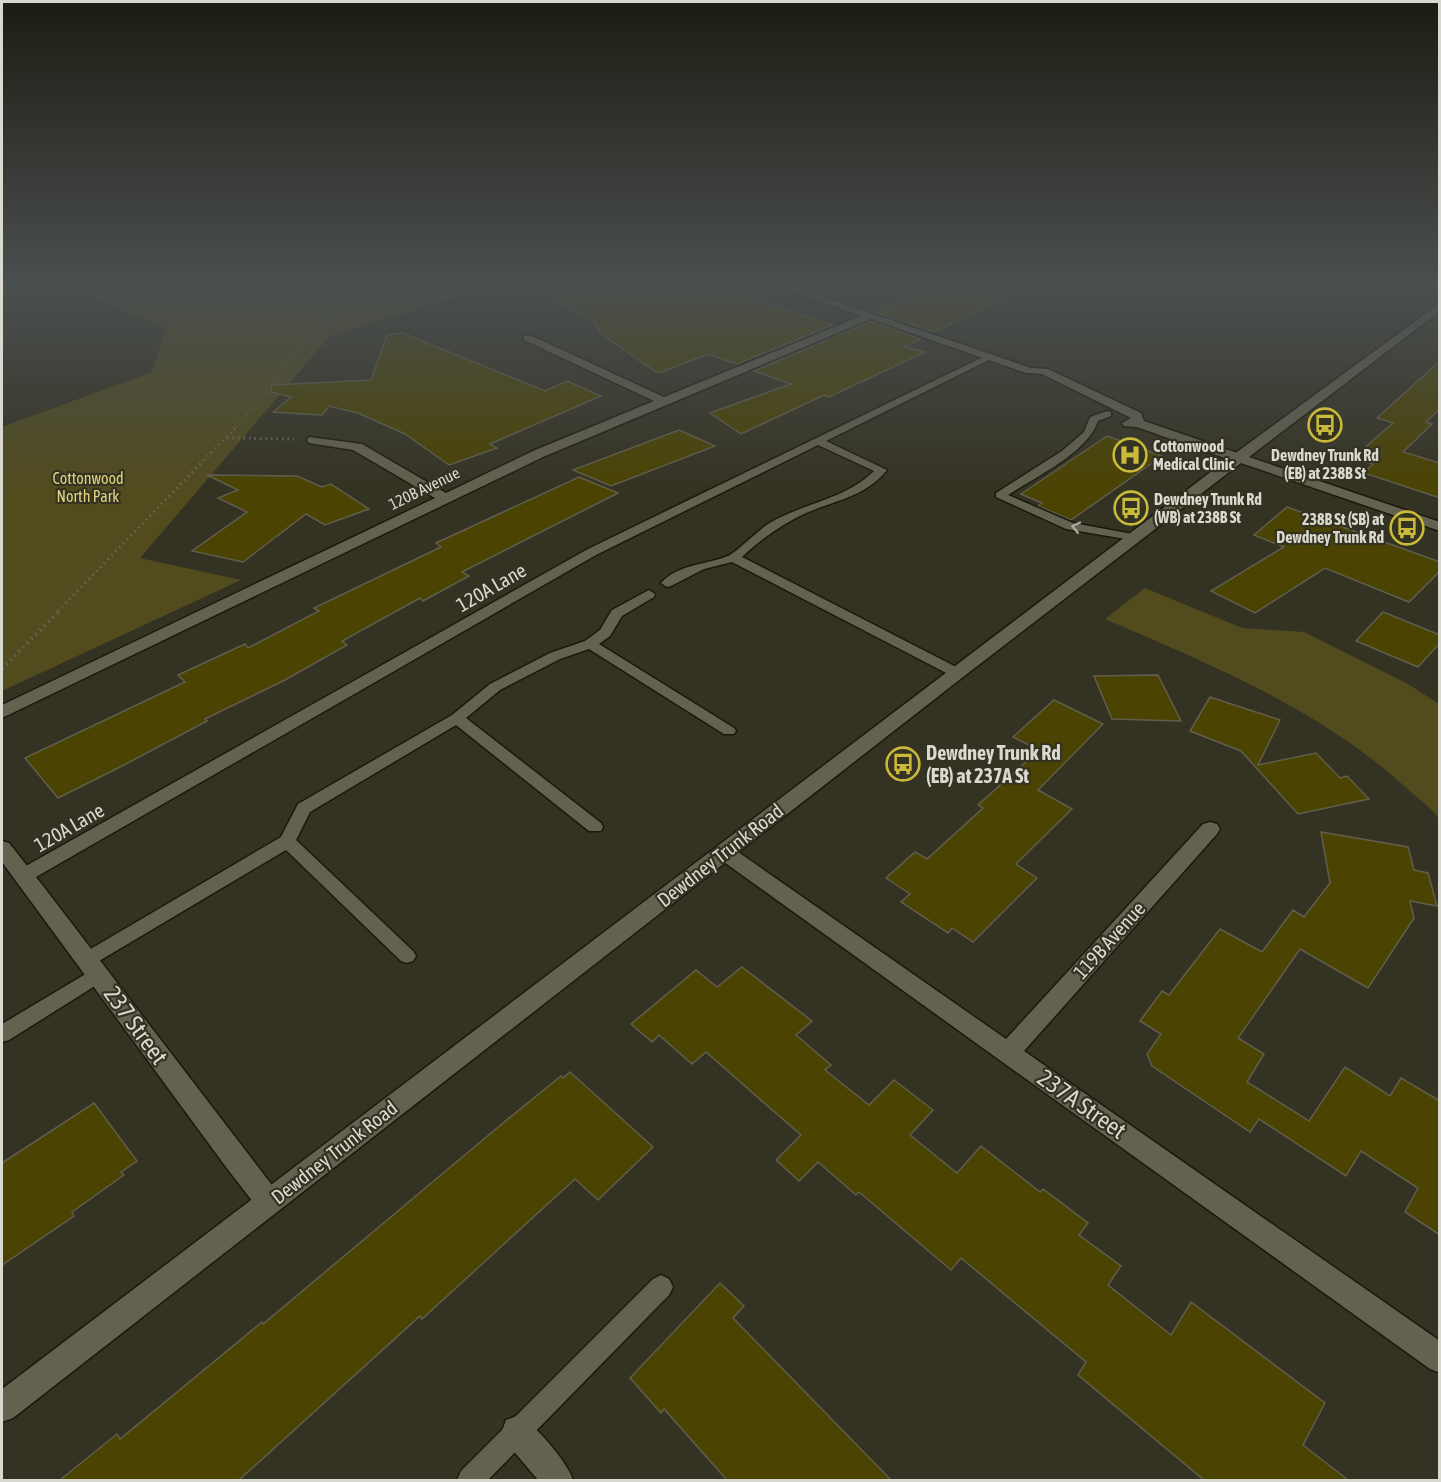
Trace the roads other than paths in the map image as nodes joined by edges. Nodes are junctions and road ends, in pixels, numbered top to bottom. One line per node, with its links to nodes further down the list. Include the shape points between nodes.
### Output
1 (563, 354): 7 (street)
2 (777, 354): 7 (street, 120B Avenue)
3 (986, 354): 5 (street)
4 (1376, 354): 12 (street, Dewdney Trunk Road)
5 (992, 356): 6 (street); 11 (lane, 120A Lane)
6 (1030, 371): 8 (street, via 1030,375); 9 (street, via 1054,375 1137,416)
7 (663, 401): 13 (street, 120B Avenue)
8 (1107, 414): 9 (street, via 1126,423); 15 (lane, one-way to 8, via 1070,526 1000,495 1066,453 1089,434 1094,419)
9 (1138, 423): 12 (street)
10 (313, 440): 13 (street, via 357,447)
11 (817, 441): 16 (lane, via 881,470 851,495 781,521); 29 (lane, 120A Lane, via 592,552)
12 (1238, 458): 14 (street); 15 (street, Dewdney Trunk Road)
13 (445, 498): 21 (street, 120B Avenue)
14 (1440, 527)
15 (1134, 538): 20 (street, Dewdney Trunk Road)
16 (734, 558): 17 (lane, via 700,566); 20 (lane)
17 (667, 583)
18 (649, 594): 19 (lane, via 618,613 605,633)
19 (590, 644): 22 (lane, via 495,687); 23 (lane)
20 (957, 673): 28 (street, Dewdney Trunk Road)
21 (2, 712)
22 (457, 718): 24 (lane); 26 (lane, via 304,808)
23 (729, 731)
24 (595, 827)
25 (1210, 829): 33 (street, 119B Avenue)
26 (287, 841): 30 (lane); 31 (lane)
27 (2, 848): 29 (street, 237 Street)
28 (724, 852): 33 (street, 237A Street); 34 (street, Dewdney Trunk Road)
29 (23, 876): 31 (street, 237 Street)
30 (407, 956)
31 (93, 966): 32 (lane); 34 (street, 237 Street)
32 (2, 1034)
33 (1009, 1052): 36 (street, 237A Street)
34 (269, 1202): 37 (street, Dewdney Trunk Road)
35 (661, 1287): 38 (lane)
36 (1440, 1359)
37 (2, 1407)
38 (517, 1431): 39 (lane); 40 (street)
39 (470, 1480)
40 (558, 1480)

